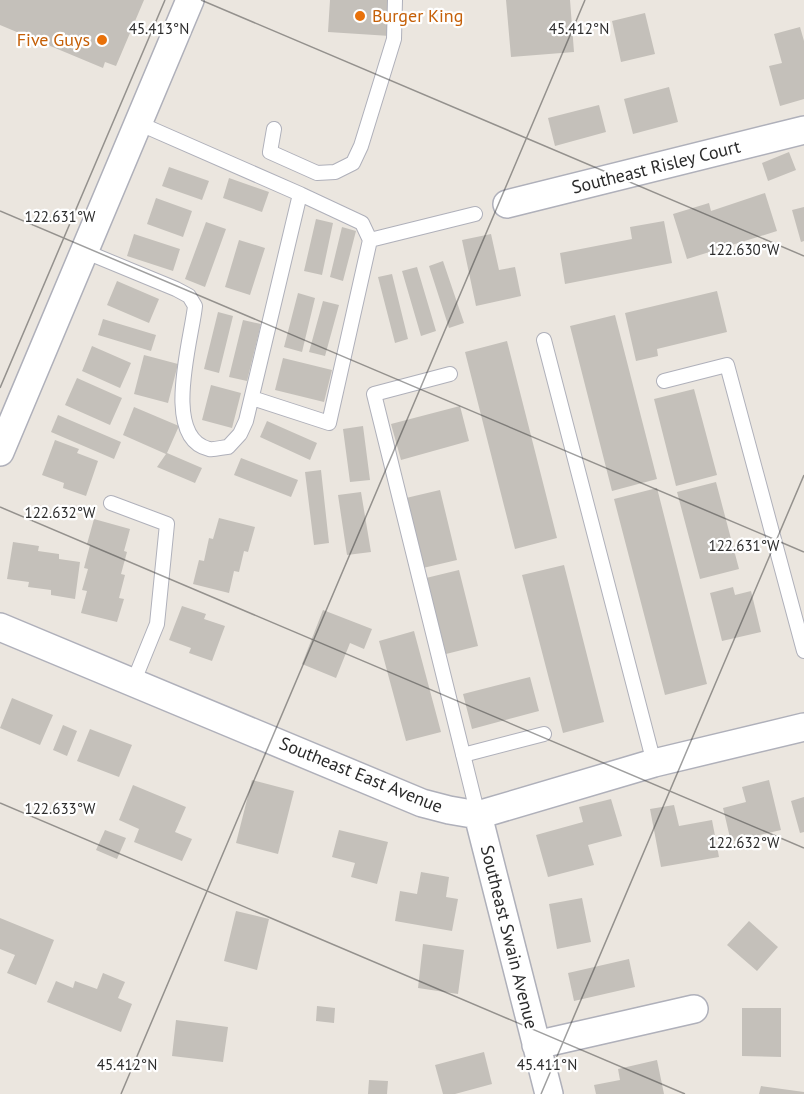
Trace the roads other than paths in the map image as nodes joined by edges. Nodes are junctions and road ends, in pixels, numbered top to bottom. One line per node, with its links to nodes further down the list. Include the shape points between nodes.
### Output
1 (190, 0): 3 (street)
2 (395, 0): 4 (lane, via 394,39 361,146 352,163 335,172 317,173 270,152)
3 (138, 123): 6 (lane); 10 (street)
4 (274, 129)
5 (804, 130): 7 (street, Southeast Risley Court)
6 (300, 194): 9 (lane, via 362,223); 14 (lane)
7 (507, 204)
8 (475, 213): 9 (lane)
9 (370, 240): 14 (lane, via 329,423)
10 (84, 251): 14 (lane, via 176,289 189,296 195,306 183,388 186,425 195,441 210,449 228,447 240,434); 15 (street)
11 (544, 340): 23 (lane)
12 (450, 374): 22 (lane, via 374,394)
13 (664, 381): 18 (lane, via 727,365)
14 (252, 398)
15 (0, 452)
16 (111, 503): 19 (lane, via 167,524 156,624)
17 (0, 627): 19 (street, Southeast East Avenue)
18 (804, 651)
19 (133, 683): 24 (street, Southeast East Avenue, via 422,803)
20 (804, 726): 23 (street, Southeast East Avenue)
21 (544, 734): 22 (lane)
22 (463, 755): 24 (lane)
23 (654, 763): 24 (street, Southeast East Avenue)
24 (478, 815): 26 (street, Southeast Swain Avenue)
25 (694, 1009): 26 (street)
26 (536, 1046): 27 (street, Southeast Swain Avenue)
27 (549, 1094)

